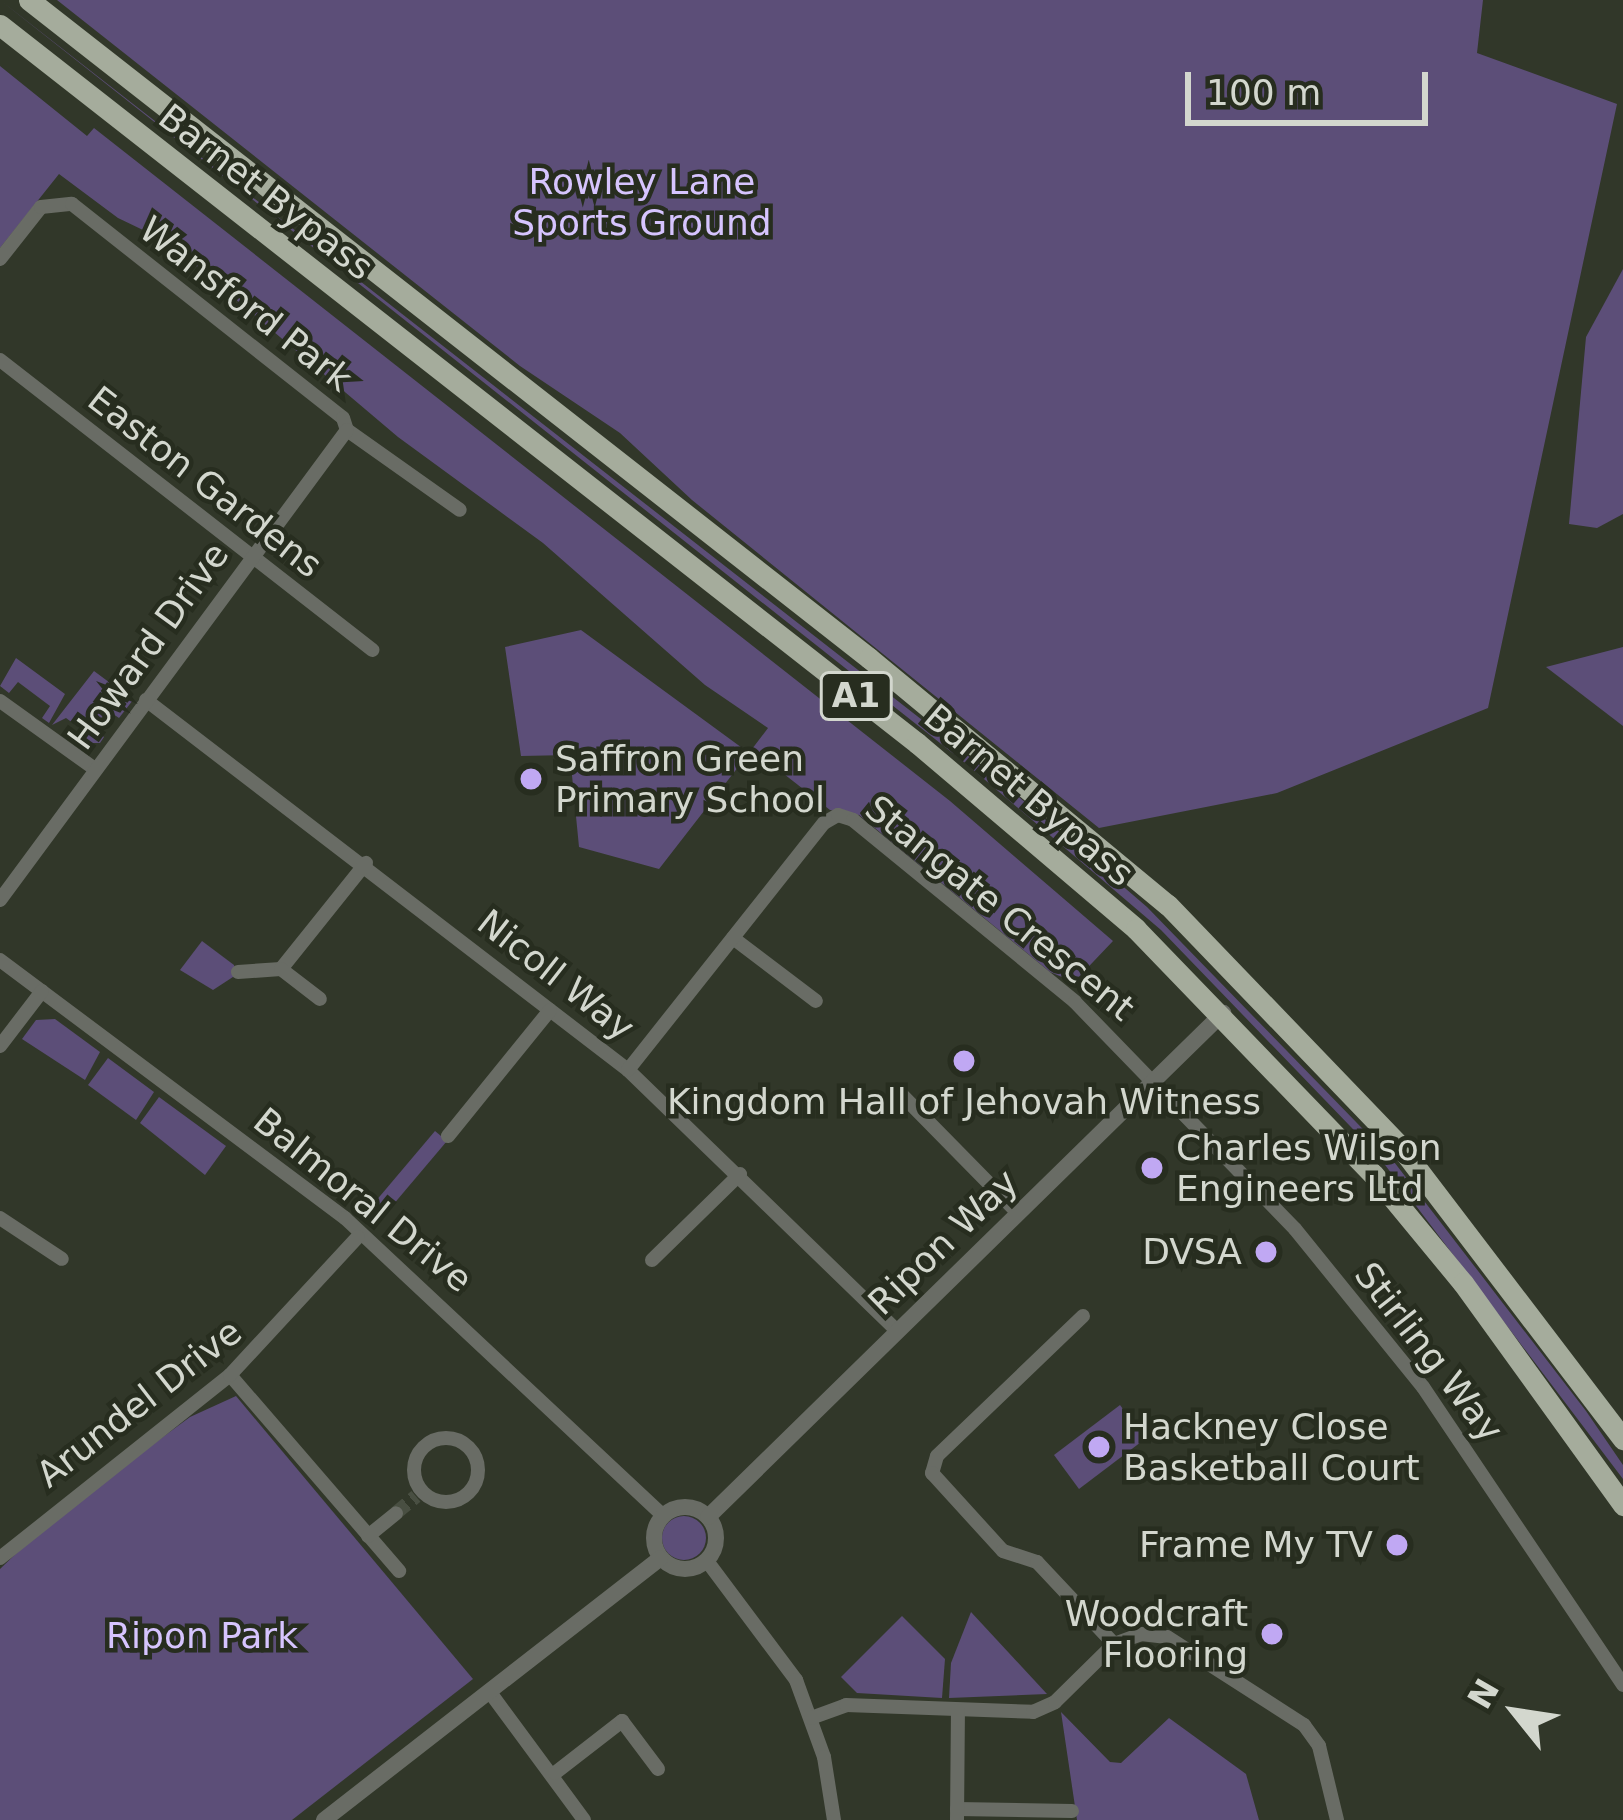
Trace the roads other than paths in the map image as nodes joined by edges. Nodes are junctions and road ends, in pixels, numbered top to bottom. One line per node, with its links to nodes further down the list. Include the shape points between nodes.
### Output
1 (29, 0): 37 (highway, Barnet Bypass / A1, via 869,658 1168,905 1400,1145)
2 (0, 25): 22 (highway, Barnet Bypass / A1, via 1001,811)
3 (0, 259): 5 (street, Wansford Park, via 41,207 72,204 343,418)
4 (0, 360): 7 (street, Easton Gardens)
5 (347, 430): 6 (street, Wansford Park); 7 (street, Howard Drive)
6 (460, 510)
7 (251, 556): 8 (street, Easton Gardens); 9 (street, Howard Drive)
8 (373, 650)
9 (146, 700): 11 (street, Howard Drive); 12 (street, Nicoll Way)
10 (0, 701): 11 (street)
11 (95, 769): 13 (street, Howard Drive)
12 (366, 862): 16 (street); 21 (street, Nicoll Way)
13 (0, 900)
14 (733, 938): 20 (street); 24 (street, Stangate Crescent); 25 (street, Stangate Crescent, via 824,823 845,816 989,929)
15 (0, 960): 18 (street, Balmoral Drive)
16 (281, 969): 17 (street); 19 (street)
17 (238, 972)
18 (43, 991): 23 (street); 31 (street, Balmoral Drive, via 291,1176)
19 (320, 999)
20 (815, 1001)
21 (550, 1010): 24 (street, Nicoll Way); 27 (street)
22 (1223, 1013): 25 (street, Ripon Way); 39 (highway, Barnet Bypass / A1, via 1430,1242)
23 (0, 1046)
24 (628, 1070): 28 (street, Nicoll Way)
25 (1156, 1079): 29 (street, Ripon Way); 49 (street, Stirling Way, via 1405,1364)
26 (900, 1094): 29 (street)
27 (448, 1136)
28 (740, 1174): 33 (street); 35 (street, Nicoll Way)
29 (1018, 1213): 35 (street, Ripon Way)
30 (0, 1218): 32 (street)
31 (358, 1237): 36 (street, Arundel Drive); 41 (street, Balmoral Drive, via 463,1321)
32 (62, 1259)
33 (652, 1260)
34 (1084, 1316): 48 (street, via 938,1456 932,1474 1003,1551 1036,1562)
35 (898, 1332): 42 (street, Ripon Way)
36 (230, 1376): 43 (street); 44 (street, Arundel Drive)
37 (1623, 1439)
38 (420, 1492): 38 (street, via 452,1505 482,1481 448,1433 411,1462)
39 (1623, 1505)
40 (396, 1513): 43 (street)
41 (663, 1516): 42 (street, via 691,1507); 45 (street, via 655,1532)
42 (708, 1517): 46 (street, via 717,1534)
43 (368, 1536): 47 (street)
44 (0, 1558)
45 (660, 1558): 46 (street, via 678,1569); 50 (street)
46 (707, 1561): 52 (street, via 779,1647)
47 (399, 1571)
48 (1114, 1644): 51 (street, via 1045,1708); 60 (street, via 1141,1634 1167,1637 1304,1725 1318,1745)
49 (1623, 1685)
50 (489, 1690): 54 (street); 57 (street)
51 (958, 1711): 52 (street, via 846,1705); 56 (street)
52 (811, 1718): 59 (street)
53 (658, 1769): 54 (street, via 622,1721)
54 (555, 1773): 58 (street)
55 (1072, 1811): 56 (street)
56 (957, 1815)
57 (324, 1820)
58 (584, 1820)
59 (834, 1820)
60 (1337, 1820)

